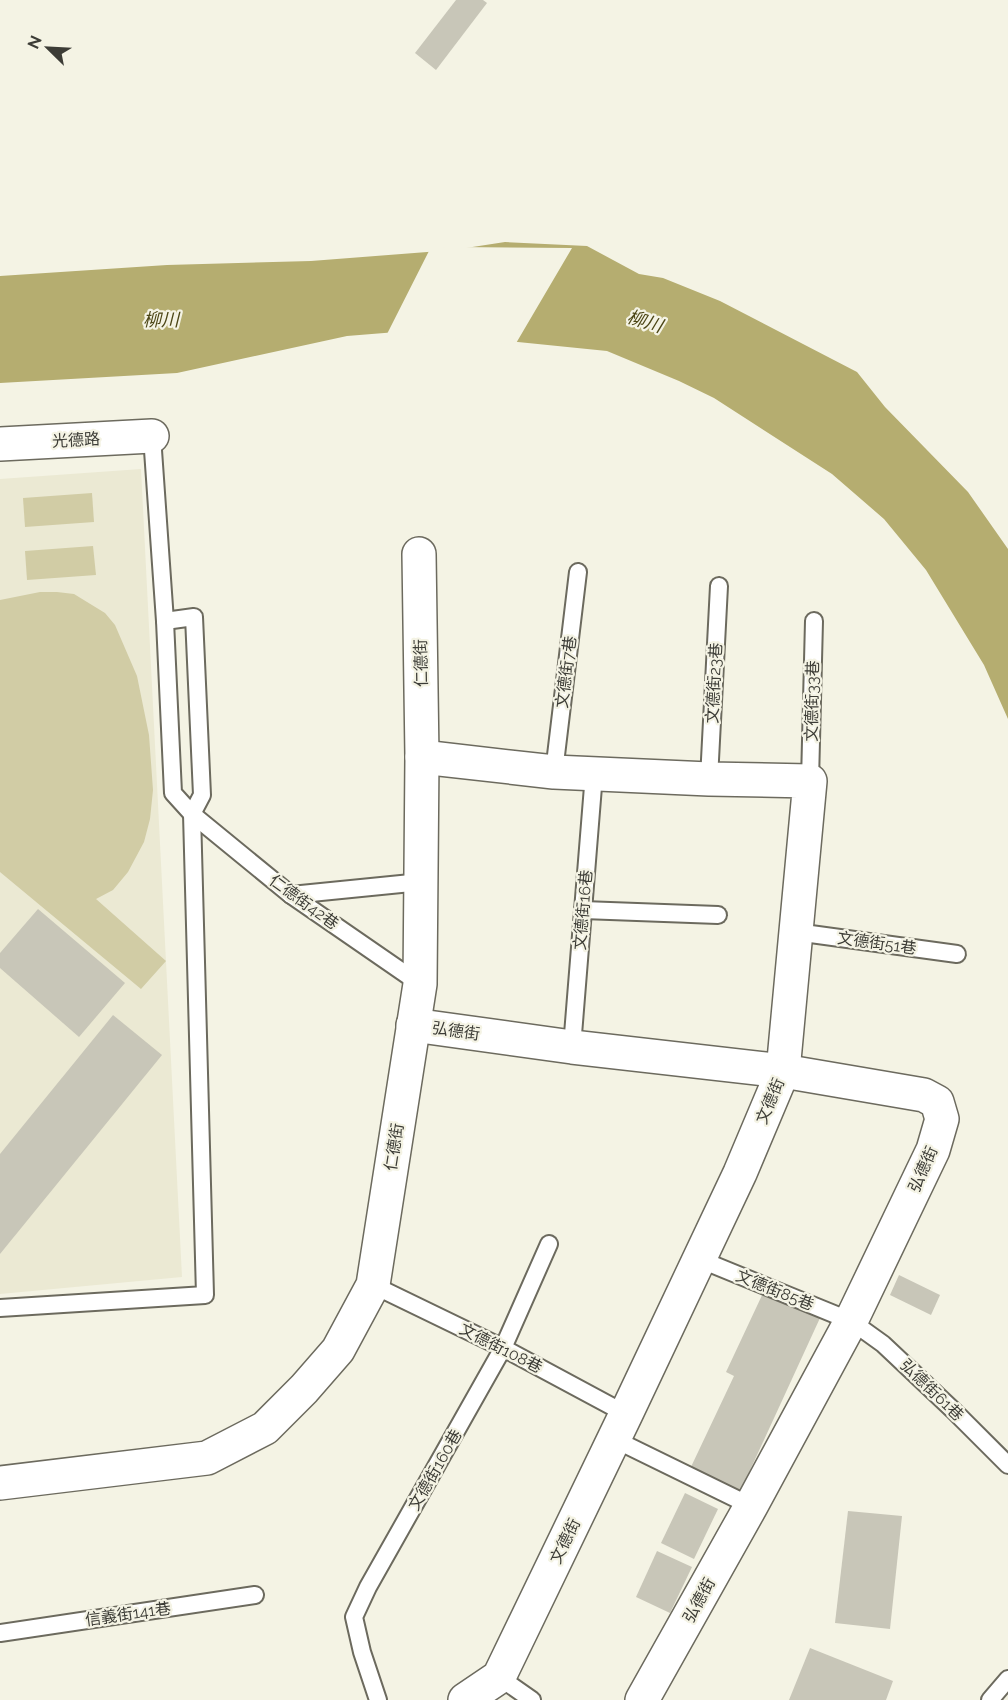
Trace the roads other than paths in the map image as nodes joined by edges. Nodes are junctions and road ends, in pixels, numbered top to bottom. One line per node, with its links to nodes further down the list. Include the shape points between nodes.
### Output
1 (152, 436): 2 (street, 光德路); 6 (lane, 仁德街42巷)
2 (0, 444)
3 (419, 554): 8 (street, 仁德街)
4 (578, 572): 9 (lane, 文德街7巷)
5 (719, 586): 11 (lane, 文德街23巷)
6 (165, 621): 13 (lane, 仁德街42巷, via 173,793); 13 (lane, via 194,617 202,795)
7 (814, 621): 12 (lane, 文德街33巷)
8 (422, 757): 9 (street); 14 (street, 仁德街)
9 (554, 772): 10 (street)
10 (594, 774): 11 (street); 16 (lane, 文德街16巷)
11 (709, 779): 12 (street)
12 (810, 781): 18 (street, 文德街)
13 (192, 814): 15 (lane, 仁德街42巷); 27 (lane, via 205,1295)
14 (422, 882): 15 (lane); 20 (street, 仁德街)
15 (291, 895): 20 (lane, 仁德街42巷)
16 (583, 910): 17 (lane); 22 (lane, 文德街16巷)
17 (718, 915)
18 (796, 932): 19 (lane, 文德街51巷); 23 (street, 文德街)
19 (957, 954)
20 (420, 984): 21 (street, 仁德街)
21 (413, 1025): 22 (street, 弘德街); 26 (street, 仁德街)
22 (572, 1047): 23 (street, 弘德街)
23 (783, 1071): 25 (street, 文德街); 28 (street, 弘德街, via 924,1095 936,1102 942,1119 933,1150)
24 (549, 1244): 29 (lane, 文德街160巷)
25 (699, 1258): 28 (lane, 文德街85巷); 30 (street, 文德街)
26 (373, 1285): 29 (lane, 文德街108巷); 32 (street, 仁德街, via 338,1350 266,1428 207,1458)
27 (0, 1308)
28 (850, 1321): 31 (lane, 弘德街61巷, via 883,1344); 33 (street, 弘德街)
29 (503, 1348): 30 (lane, 文德街108巷); 38 (lane, 文德街160巷, via 354,1617)
30 (620, 1426): 33 (lane, 文德街108巷); 36 (street, 文德街)
31 (1008, 1465)
32 (0, 1483)
33 (751, 1506): 41 (street, 弘德街)
34 (255, 1596): 35 (lane, 信義街141巷)
35 (0, 1634)
36 (499, 1677): 39 (street); 40 (lane)
37 (1008, 1678): 42 (lane)
38 (378, 1700)
39 (465, 1700)
40 (532, 1700)
41 (642, 1700)
42 (990, 1700)

